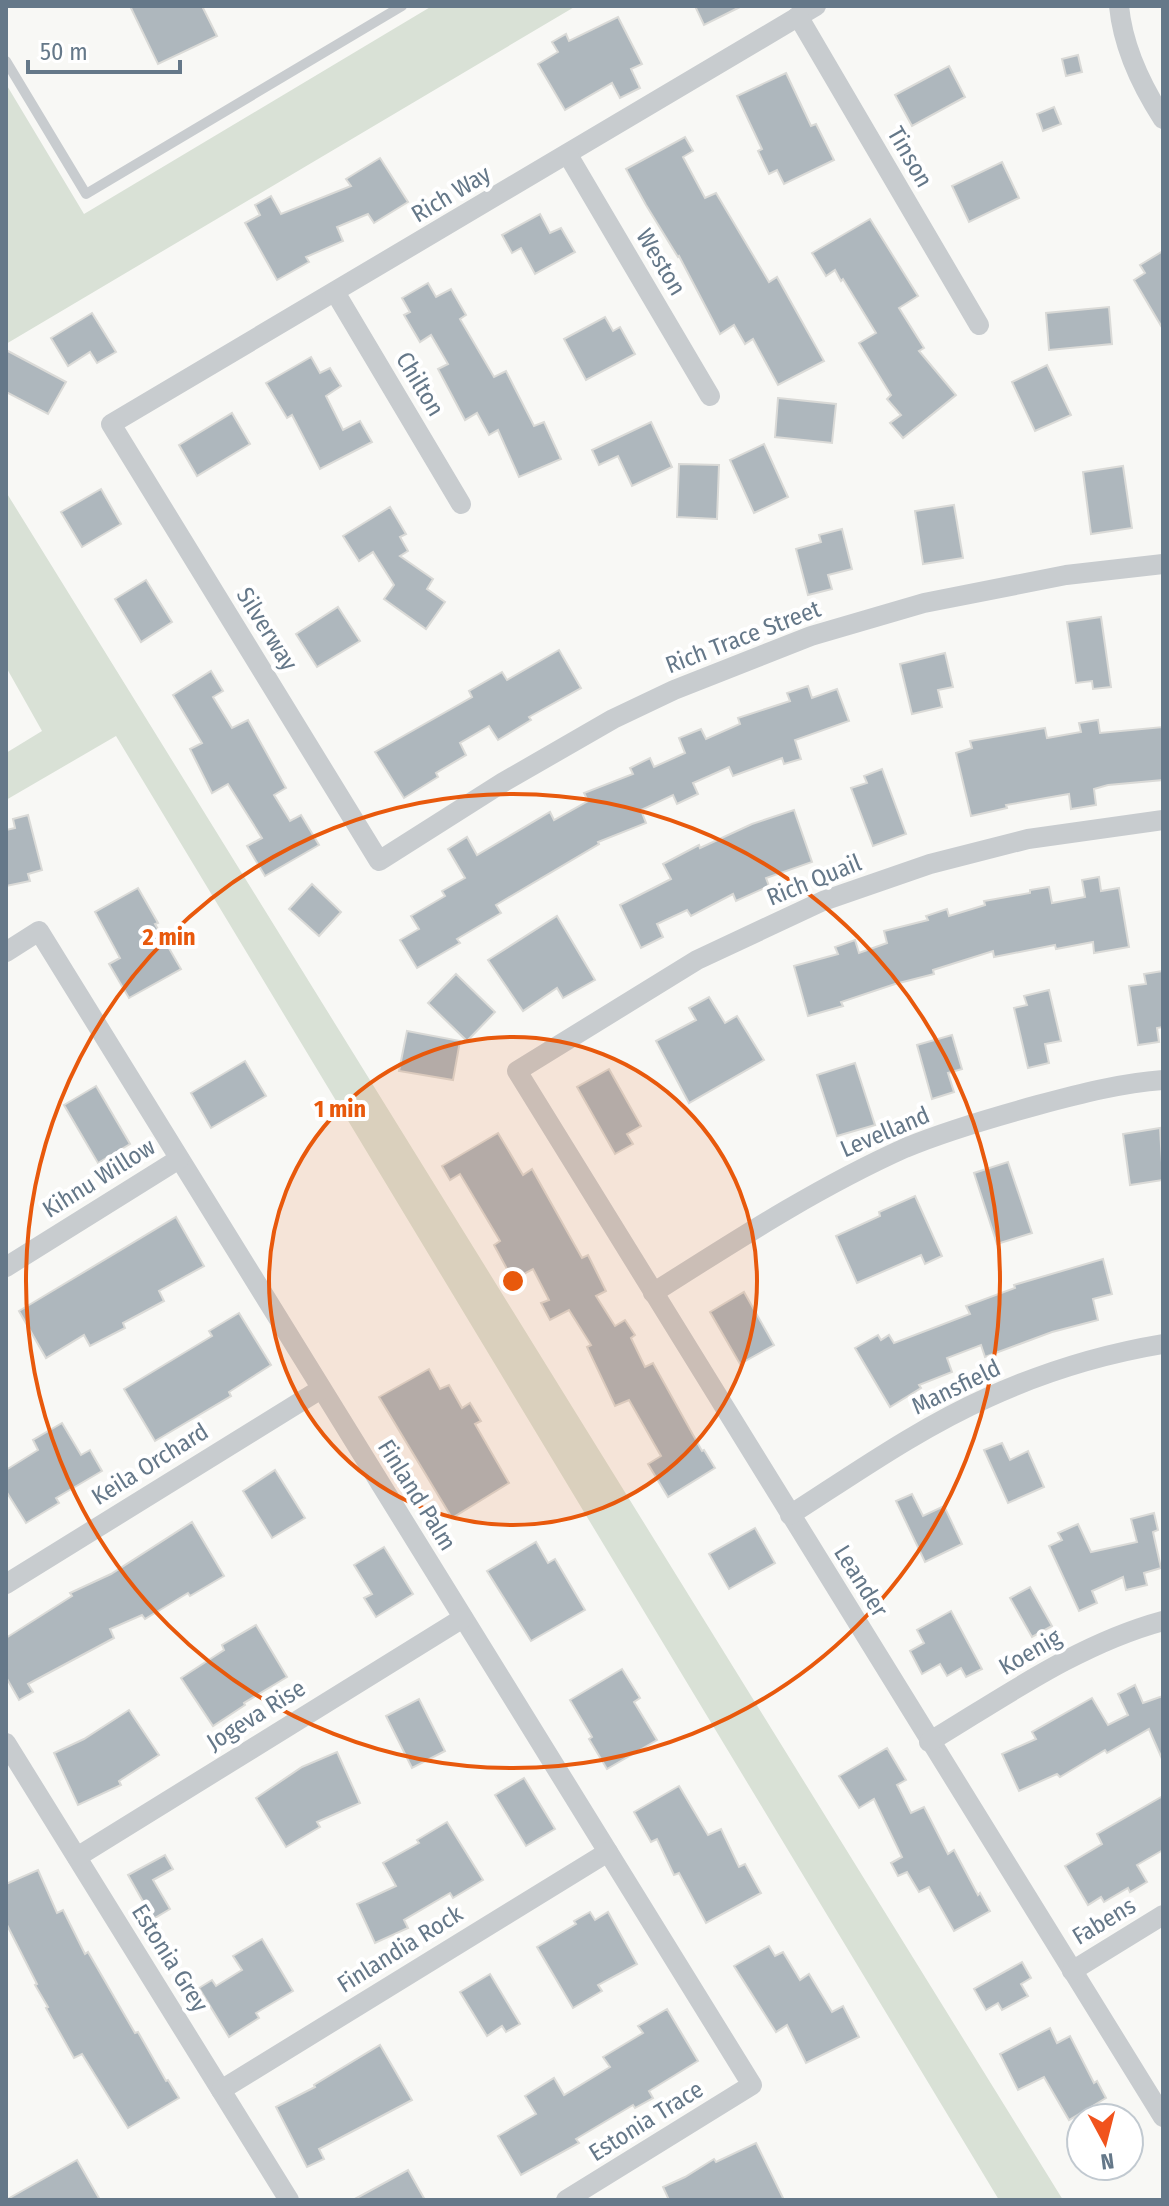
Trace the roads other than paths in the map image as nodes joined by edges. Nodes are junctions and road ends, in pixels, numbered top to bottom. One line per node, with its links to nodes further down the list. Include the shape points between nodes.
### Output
1 (402, 6): 4 (lane, via 86,194)
2 (1119, 6): 5 (street, via 1136,70)
3 (807, 11): 6 (street, Rich Way); 8 (street, Tinson)
4 (6, 61)
5 (1163, 119)
6 (568, 155): 7 (street, Rich Way); 9 (street, Weston)
7 (335, 292): 10 (street, Rich Way); 11 (street, Chilton)
8 (979, 325)
9 (710, 396)
10 (111, 424): 14 (street, Silverway)
11 (461, 504)
12 (1163, 564): 14 (street, Rich Trace Street, via 1066,575 924,603 811,636 613,719)
13 (1163, 820): 16 (street, Rich Quail, via 1028,839 930,864 823,901 697,960)
14 (379, 861)
15 (6, 952): 18 (street, Finland Palm, via 39,931)
16 (517, 1071): 20 (street, Leander)
17 (1163, 1080): 20 (street, Levelland, via 1084,1093 908,1147 835,1182)
18 (179, 1159): 19 (street, Kihnu Willow); 22 (street, Finland Palm)
19 (6, 1267)
20 (653, 1293): 23 (street, Leander)
21 (1163, 1344): 23 (street, Mansfield, via 1056,1370 987,1397)
22 (321, 1389): 24 (street, Keila Orchard); 25 (street, Finland Palm)
23 (790, 1515): 27 (street, Leander)
24 (6, 1584)
25 (463, 1618): 29 (street, Finland Palm); 30 (street, Jogeva Rise)
26 (1163, 1621): 27 (street, Koenig, via 1097,1645)
27 (929, 1742): 32 (street, Leander)
28 (6, 1743): 30 (street, Estonia Grey)
29 (608, 1852): 33 (street, Finland Palm); 34 (street, Finlandia Rock)
30 (77, 1857): 34 (street, Estonia Grey)
31 (1163, 1915): 32 (street, Fabens)
32 (1072, 1971): 35 (street, Leander)
33 (752, 2085): 37 (street, Estonia Trace)
34 (221, 2090): 36 (street, Estonia Grey)
35 (1163, 2117)
36 (289, 2200)
37 (566, 2200)

